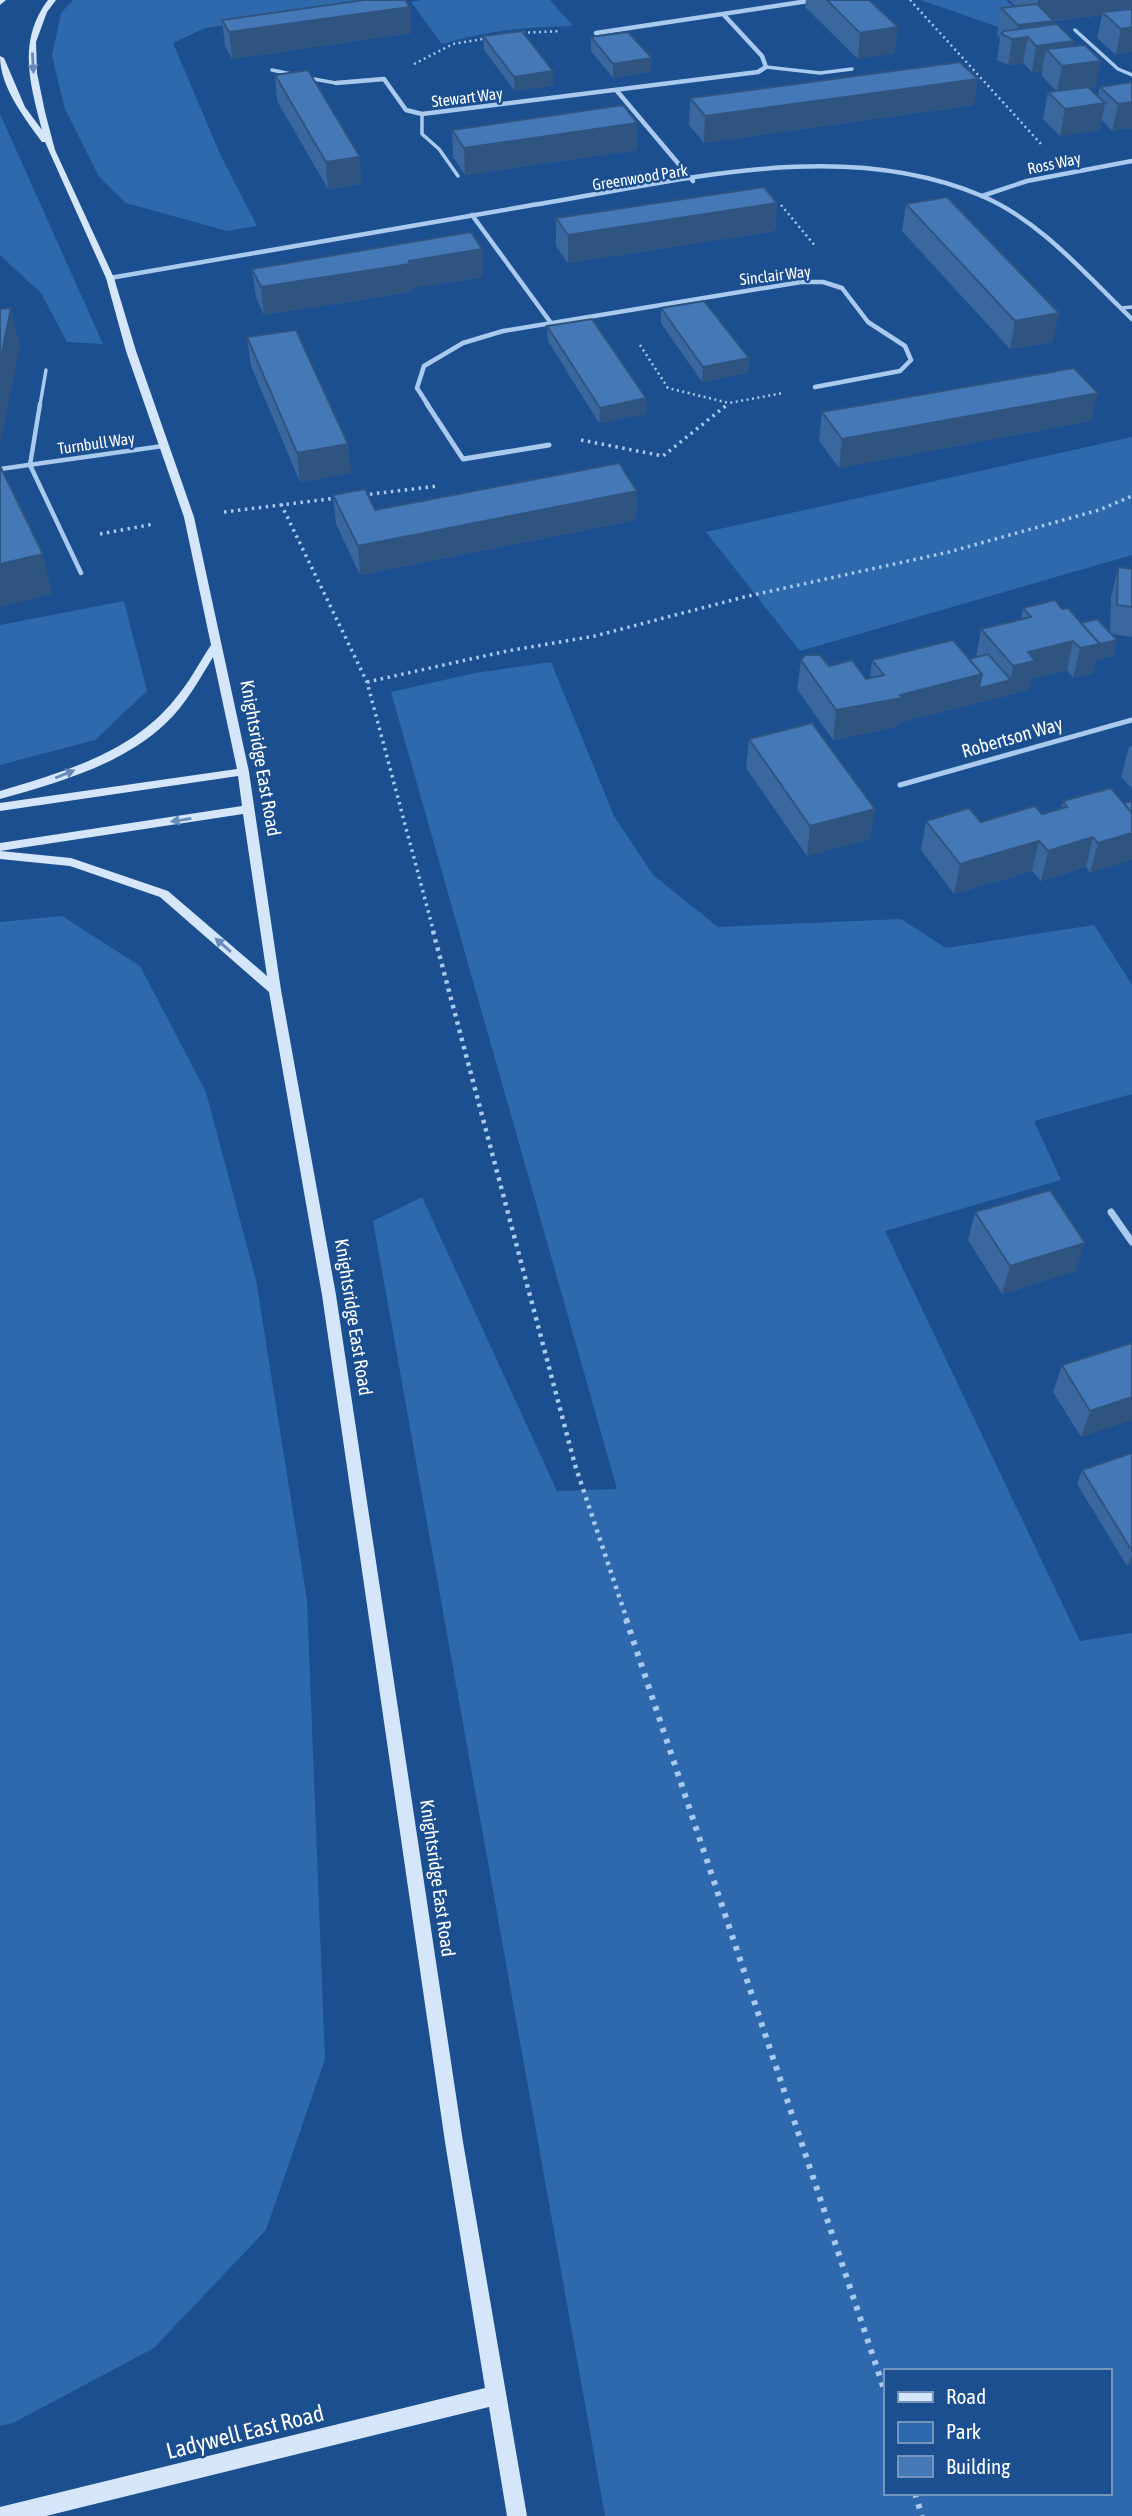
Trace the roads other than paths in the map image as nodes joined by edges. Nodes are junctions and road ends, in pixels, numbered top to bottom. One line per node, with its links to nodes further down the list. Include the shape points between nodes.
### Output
1 (52, 0): 14 (street, Knightsridge East Road, one-way to 14, via 32,42 33,73)
2 (815, 0): 3 (street)
3 (724, 15): 5 (street); 7 (street, via 762,56)
4 (1075, 30): 10 (lane, via 1118,69)
5 (596, 33)
6 (0, 58): 14 (street, Knightsridge East Road, via 22,107)
7 (766, 67): 8 (lane, via 820,73); 12 (street, Stewart Way, via 758,72)
8 (852, 69)
9 (272, 70): 11 (lane)
10 (1132, 75)
11 (336, 83): 13 (street, Stewart Way, via 384,79 407,110)
12 (617, 91): 13 (street, Stewart Way); 17 (street)
13 (422, 114): 16 (lane, via 422,134)
14 (51, 150): 20 (street, Knightsridge East Road)
15 (1132, 161): 18 (street, Ross Way, via 1067,172)
16 (458, 176)
17 (692, 181): 18 (street, Greenwood Park, via 838,167 904,173); 19 (street, Greenwood Park)
18 (982, 196): 22 (street, Greenwood Park, via 1016,214)
19 (472, 215): 20 (street, Greenwood Park); 24 (street)
20 (110, 278): 28 (street, Knightsridge East Road)
21 (1132, 307): 22 (lane)
22 (1121, 309): 23 (street, Greenwood Park)
23 (1132, 319)
24 (551, 323): 26 (street, Sinclair Way, via 823,282 842,288 868,322 905,346 911,360 900,372); 27 (street, Sinclair Way, via 463,343 424,366 417,388 463,459)
25 (46, 370): 29 (lane, Turnbull Way)
26 (815, 387)
27 (549, 445)
28 (165, 446): 29 (lane, Turnbull Way); 32 (street, Knightsridge East Road, via 189,517)
29 (30, 465): 30 (lane, Turnbull Way); 31 (lane)
30 (0, 469)
31 (81, 573)
32 (217, 643): 34 (street, Knightsridge East Road); 36 (street, one-way to 32, via 104,758 146,735 178,704)
33 (1132, 720): 35 (street, Robertson Way)
34 (243, 772): 37 (street); 38 (street, Knightsridge East Road)
35 (900, 785)
36 (0, 795)
37 (0, 807)
38 (249, 809): 39 (street, one-way to 39); 41 (street, Knightsridge East Road)
39 (0, 847)
40 (0, 855): 41 (street, one-way to 40, via 164,894 71,862)
41 (275, 990): 44 (street, Knightsridge East Road, via 329,1295)
42 (1111, 1212): 43 (street)
43 (1132, 1242)
44 (496, 2395): 45 (street, Ladywell East Road); 46 (street, Knightsridge East Road)
45 (4, 2516)
46 (517, 2516)

